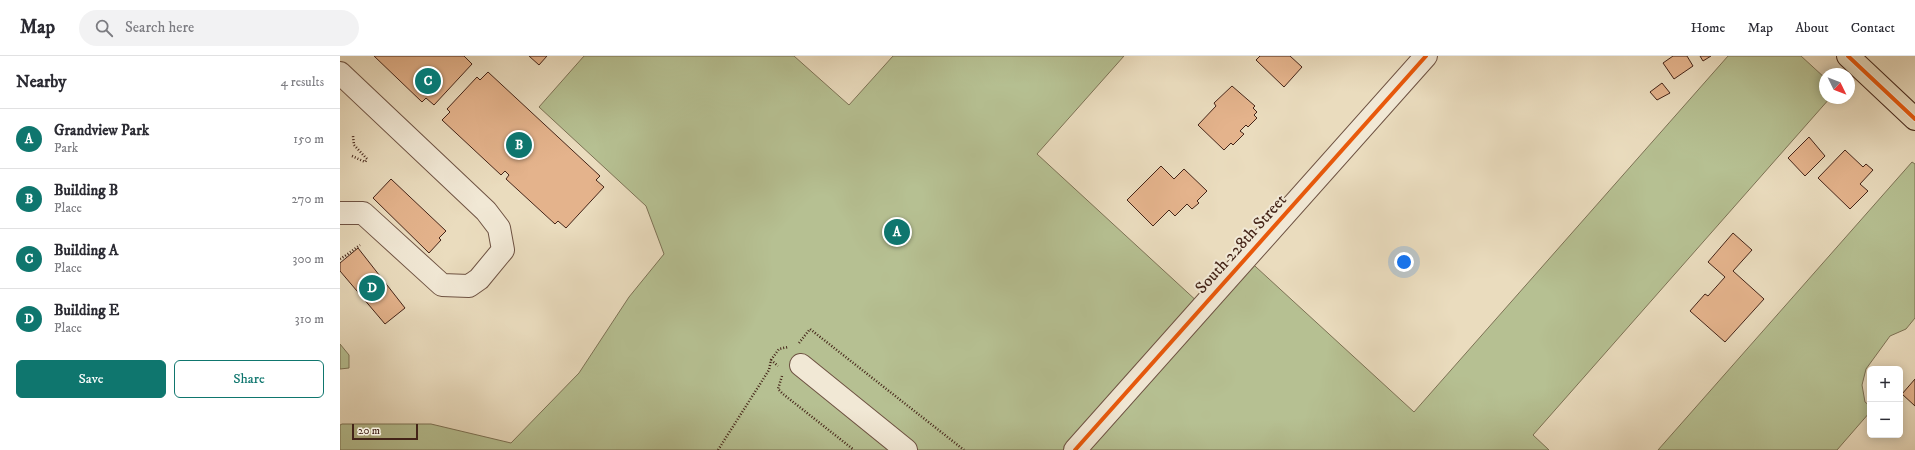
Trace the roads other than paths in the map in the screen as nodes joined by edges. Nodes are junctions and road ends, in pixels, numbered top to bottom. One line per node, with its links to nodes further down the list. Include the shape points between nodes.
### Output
1 (1426, 56): 8 (street, South 228th Street)
2 (1848, 56): 4 (main road)
3 (340, 73): 5 (street, via 486,211 499,228 503,250 479,279 469,286 442,286 363,213)
4 (1915, 119)
5 (340, 213)
6 (792, 368): 7 (street)
7 (906, 450)
8 (1075, 450)

